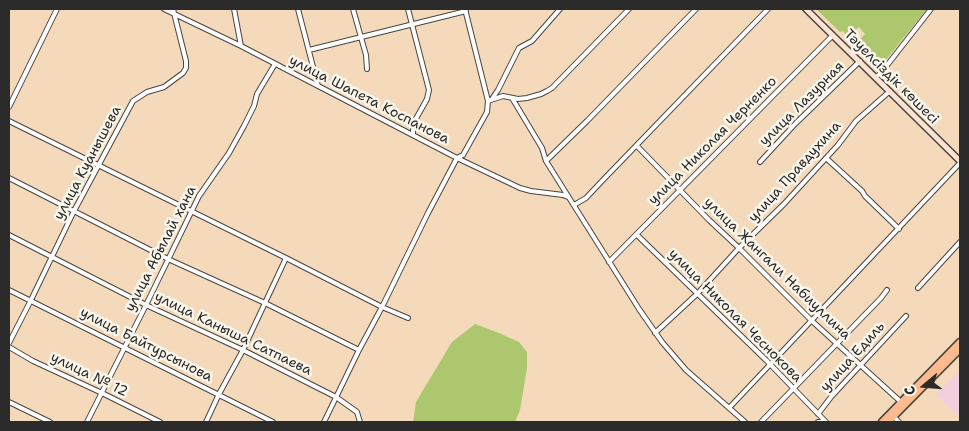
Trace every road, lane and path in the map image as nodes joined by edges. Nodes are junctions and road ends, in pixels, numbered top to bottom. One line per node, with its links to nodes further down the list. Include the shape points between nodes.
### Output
1 (57, 9): 28 (street)
2 (164, 9): 14 (street, улица Шапета Коспанова)
3 (234, 9): 18 (street)
4 (298, 9): 19 (street)
5 (353, 9): 17 (street)
6 (408, 9): 15 (street)
7 (560, 9): 27 (street, via 532,41 519,48)
8 (629, 9): 26 (street, via 552,88 541,94)
9 (696, 9): 34 (street)
10 (768, 9): 31 (street)
11 (806, 9): 16 (main road, Тәуелсіздік көшесі)
12 (930, 9): 23 (street)
13 (466, 10): 15 (street); 27 (street)
14 (174, 11): 18 (street, улица Шапета Коспанова); 37 (street, улица Куанышева, via 186,68 164,86 133,101)
15 (412, 24): 17 (street); 30 (street, via 429,90 412,124)
16 (833, 35): 20 (main road, Тәуелсіздік көшесі); 39 (street, улица Николая Черненко)
17 (360, 37): 19 (street); 22 (street, via 366,55)
18 (241, 46): 21 (street, улица Шапета Коспанова)
19 (309, 50): 24 (street)
20 (860, 62): 23 (main road, Тәуелсіздік көшесі); 35 (street, улица Лазурная)
21 (275, 64): 24 (street, улица Шапета Коспанова); 43 (street, улица Абылай хана, via 229,153 198,196)
22 (366, 69)
23 (876, 77): 25 (main road, Тәуелсіздік көшесі)
24 (318, 86): 30 (street, улица Шапета Коспанова)
25 (890, 90): 33 (street, улица Правдухина, via 856,121); 36 (main road, Тәуелсіздік көшесі)
26 (512, 98): 27 (street, via 503,96); 34 (street, via 542,148)
27 (490, 100): 32 (street, via 487,112 463,155)
28 (9, 107)
29 (9, 121): 37 (street)
30 (413, 134): 32 (street, улица Шапета Коспанова)
31 (636, 146): 39 (street, улица Жангали Набиуллина); 41 (street, via 586,198)
32 (458, 158): 40 (street, улица Шапета Коспанова, via 520,188); 60 (street)
33 (826, 158): 44 (street); 48 (street, улица Правдухина)
34 (546, 161): 40 (street)
35 (760, 162)
36 (960, 162): 44 (street)
37 (98, 166): 42 (street, улица Куанышева); 43 (street)
38 (9, 178): 42 (street)
39 (679, 190): 45 (street, улица Николая Черненко); 48 (street, улица Жангали Набиуллина)
40 (568, 198): 41 (street)
41 (574, 205): 52 (street)
42 (74, 211): 49 (street, улица Куанышева); 51 (street)
43 (191, 212): 50 (street); 51 (street, улица Абылай хана)
44 (899, 229): 63 (street)
45 (637, 234): 52 (street, улица Николая Черненко); 56 (street, улица Николая Чеснокова)
46 (9, 235): 49 (street, улица Каныша Сатпаева)
47 (960, 242): 53 (street)
48 (739, 248): 56 (street, улица Правдухина); 63 (street, улица Жангали Набиуллина)
49 (53, 257): 57 (street, улица Куанышева); 59 (street, улица Каныша Сатпаева)
50 (286, 258): 58 (street); 60 (street)
51 (168, 259): 58 (street); 59 (street, улица Абылай хана)
52 (609, 262): 64 (street)
53 (918, 288)
54 (9, 290): 57 (street, улица Байтурсынова)
55 (887, 290): 67 (street)
56 (697, 294): 64 (street, улица Правдухина); 74 (street, улица Николая Чеснокова)
57 (32, 300): 66 (street, улица Куанышева); 68 (street, улица Байтурсынова)
58 (266, 303): 71 (street); 72 (street)
59 (146, 305): 68 (street, улица Абылай хана); 71 (street, улица Каныша Сатпаева)
60 (382, 307): 62 (street); 72 (street)
61 (906, 316): 73 (street, улица Едиль)
62 (408, 318)
63 (812, 321): 67 (street, улица Жангали Набиуллина); 74 (street)
64 (655, 333): 81 (street, via 686,370)
65 (960, 342): 80 (highway)
66 (9, 343)
67 (837, 343): 73 (street, улица Жангали Набиуллина); 75 (street)
68 (124, 347): 76 (street, улица Абылай хана); 77 (street, улица Байтурсынова)
69 (9, 348): 76 (street, улица № 12)
70 (960, 349): 80 (highway)
71 (243, 350): 77 (street); 78 (street, улица Каныша Сатпаева)
72 (359, 350): 78 (street)
73 (861, 365): 80 (street, улица Жангали Набиуллина); 82 (street, улица Едиль)
74 (770, 366): 75 (street, улица Николая Чеснокова); 81 (street)
75 (793, 389): 82 (street, улица Николая Чеснокова); 92 (street)
76 (102, 393): 85 (street, улица Абылай хана); 86 (street, улица № 12)
77 (219, 394): 87 (street); 88 (street, улица Байтурсынова)
78 (336, 397): 89 (street); 90 (street, улица Каныша Сатпаева, via 357,412)
79 (9, 402): 84 (street)
80 (903, 404): 83 (highway)
81 (729, 408): 91 (street)
82 (818, 414): 94 (street, улица Николая Чеснокова)
83 (892, 415): 95 (highway); 96 (highway); 97 (street)
84 (50, 422)
85 (87, 422)
86 (160, 422)
87 (206, 422)
88 (274, 422)
89 (324, 422)
90 (360, 422)
91 (745, 422)
92 (761, 422)
93 (818, 422): 94 (street)
94 (825, 422)
95 (882, 422)
96 (888, 422)
97 (899, 422)

